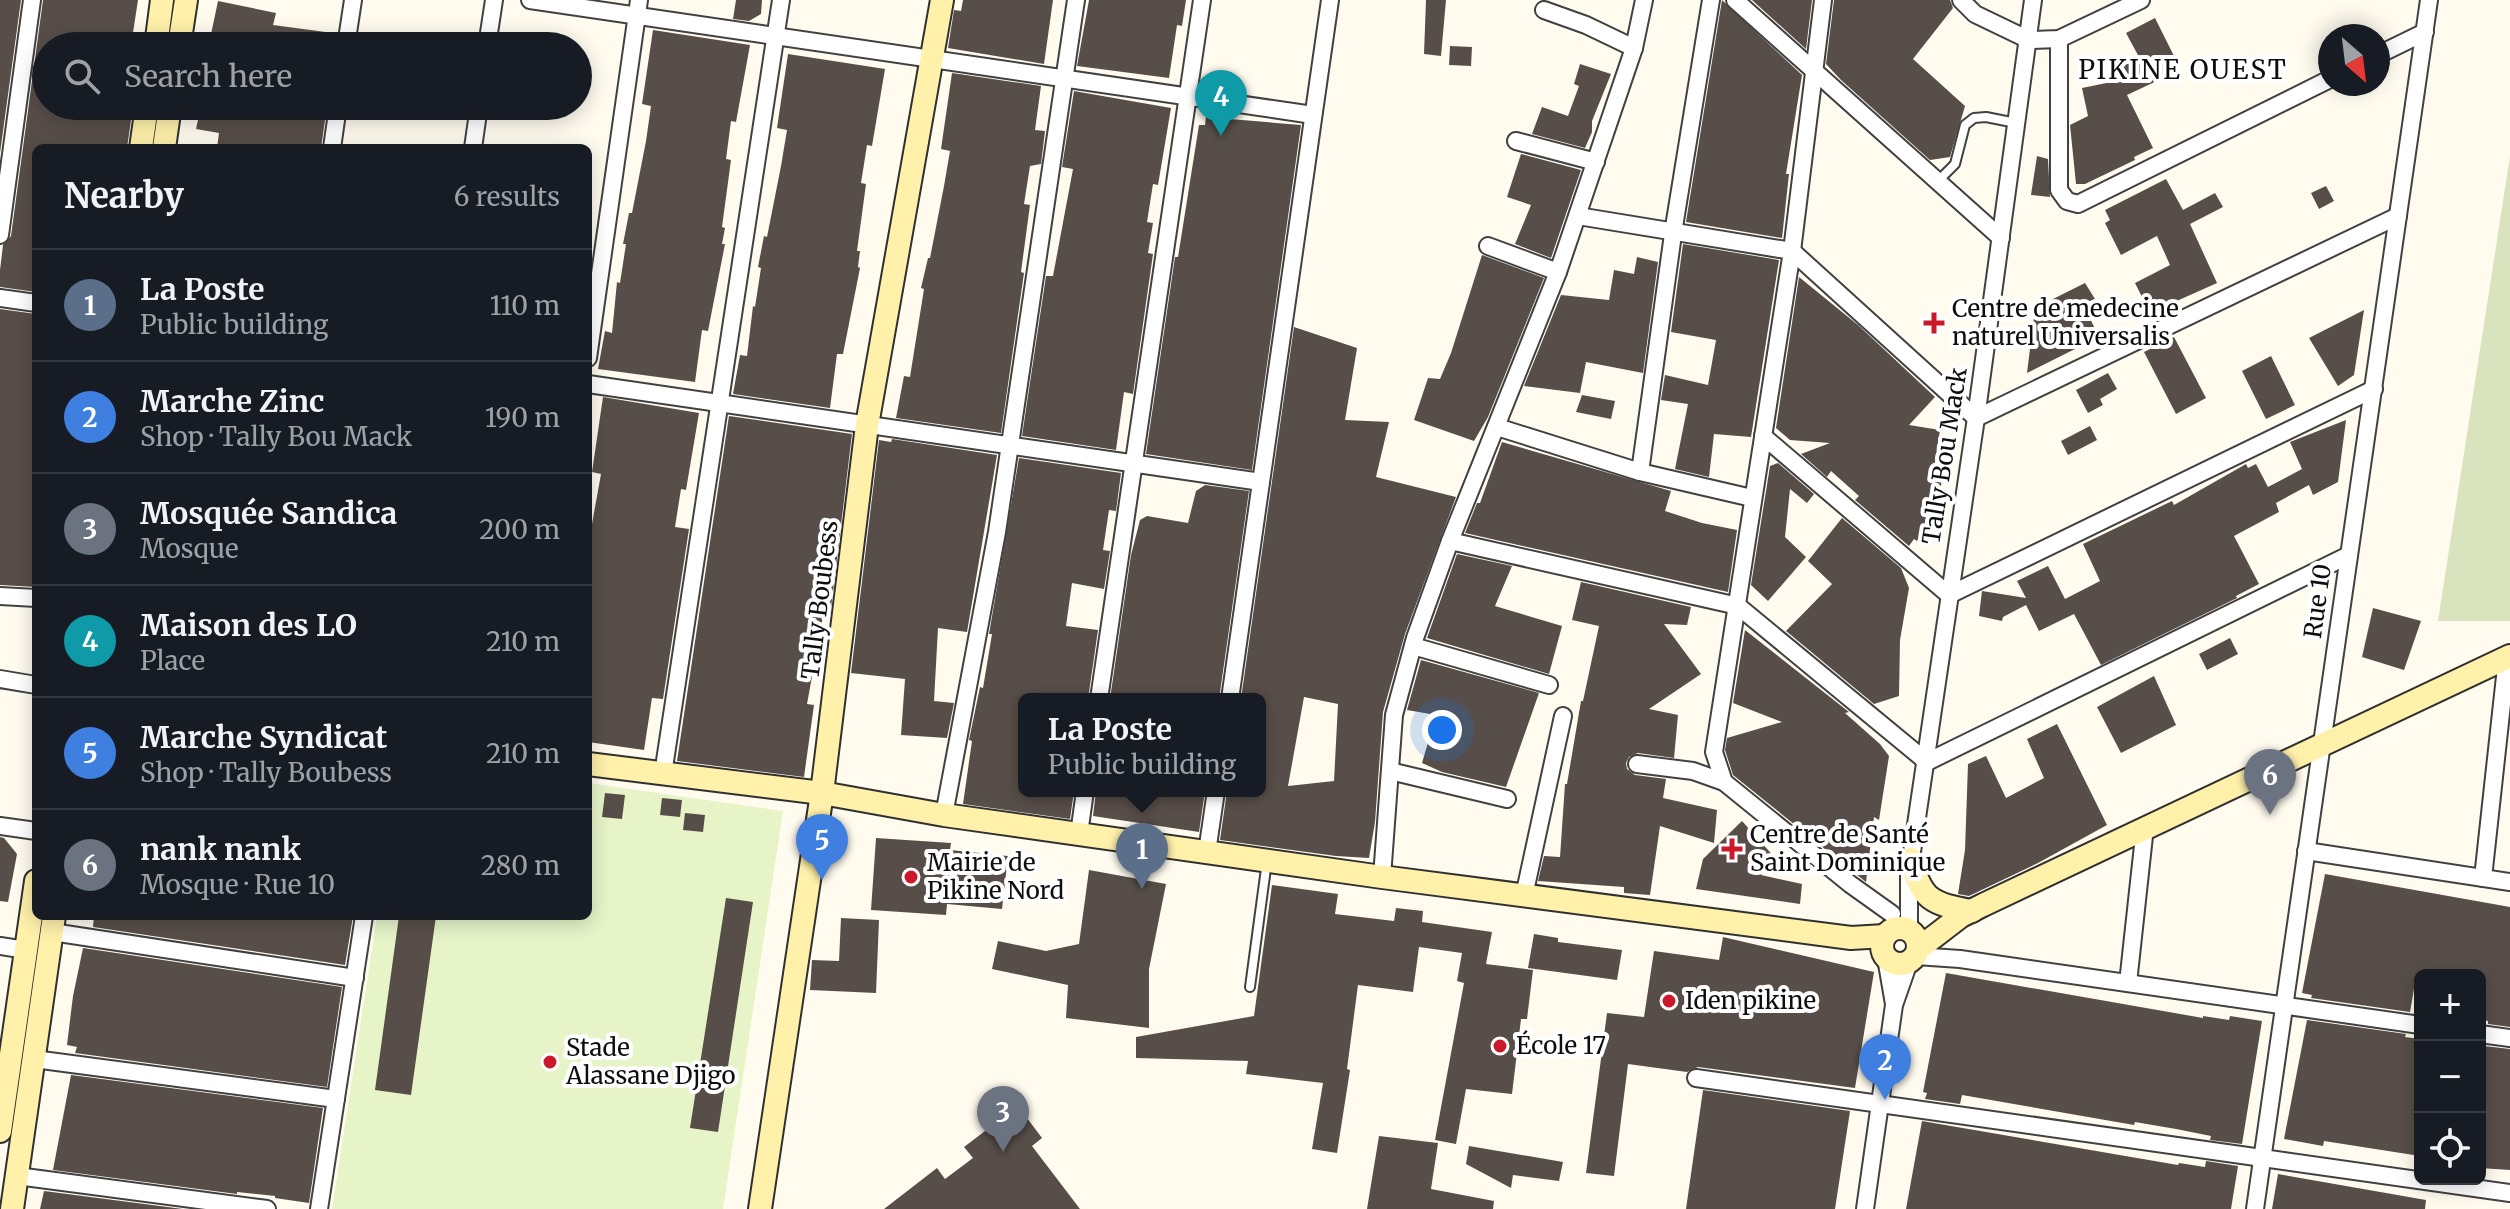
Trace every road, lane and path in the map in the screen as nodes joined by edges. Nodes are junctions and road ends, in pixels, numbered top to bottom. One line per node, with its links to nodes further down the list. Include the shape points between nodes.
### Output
1 (32, 0): 53 (street)
2 (162, 0): 22 (street)
3 (186, 0): 23 (street)
4 (353, 0): 24 (street)
5 (494, 0): 25 (street)
6 (530, 0): 20 (street)
7 (781, 0): 27 (street)
8 (942, 0): 32 (street, Tally Boubess)
9 (1076, 0): 34 (street)
10 (1202, 0): 36 (street)
11 (1330, 0): 37 (street)
12 (1644, 0): 30 (street)
13 (1711, 0): 52 (street)
14 (1735, 0): 33 (street)
15 (1823, 0): 33 (street)
16 (1961, 0): 29 (street, via 1975,14)
17 (2033, 0): 29 (street, Tally Bou Mack)
18 (2141, 0): 28 (street)
19 (2429, 0): 26 (street, Rue 10)
20 (638, 8): 27 (street); 60 (street)
21 (1544, 10): 30 (street)
22 (158, 32)
23 (181, 32)
24 (348, 32)
25 (489, 32)
26 (2425, 32): 31 (street); 51 (street, Rue 10)
27 (775, 36): 32 (street); 63 (street)
28 (2059, 39): 29 (street); 35 (street, via 2059,190 2067,201 2078,204)
29 (2029, 40): 42 (street, Tally Bou Mack)
30 (1634, 48): 48 (street)
31 (2390, 49)
32 (933, 60): 34 (street); 65 (street, Tally Boubess)
33 (1816, 72): 49 (street); 56 (street)
34 (1064, 78): 36 (street); 68 (street)
35 (2318, 85)
36 (1188, 97): 37 (street); 69 (street)
37 (1313, 115): 71 (street)
38 (145, 120): 44 (street)
39 (168, 120): 45 (street)
40 (336, 120): 46 (street)
41 (477, 120): 47 (street)
42 (2017, 123): 49 (lane, via 1974,118 1965,125 1955,164); 54 (street, Tally Bou Mack)
43 (1516, 141): 48 (street)
44 (142, 144)
45 (165, 144)
46 (333, 144)
47 (474, 144)
48 (1596, 162): 50 (street)
49 (1937, 181): 54 (street)
50 (1578, 216): 52 (street); 57 (street)
51 (2398, 216): 62 (street, Rue 10); 64 (street)
52 (1674, 232): 56 (street); 70 (street)
53 (0, 235)
54 (2001, 238): 64 (street, Tally Bou Mack)
55 (1488, 246): 57 (street)
56 (1792, 251): 64 (street); 67 (street)
57 (1558, 272): 66 (street)
58 (0, 298): 59 (street)
59 (32, 302)
60 (592, 330)
61 (592, 385): 63 (street)
62 (2374, 389): 74 (street, Rue 10); 75 (street)
63 (720, 403): 65 (street); 92 (street)
64 (1976, 418): 75 (street, Tally Bou Mack)
65 (867, 425): 68 (street); 94 (street, Tally Boubess)
66 (1497, 427): 70 (street); 73 (street)
67 (1763, 436): 72 (street); 75 (street)
68 (1010, 446): 69 (street); 98 (street)
69 (1133, 463): 71 (street); 84 (street)
70 (1640, 472): 72 (street)
71 (1261, 482): 85 (street)
72 (1752, 498): 78 (street)
73 (1450, 541): 78 (street); 79 (street)
74 (2349, 555): 87 (street, Rue 10); 88 (street)
75 (1949, 595): 88 (street, Tally Bou Mack)
76 (0, 596): 77 (street)
77 (32, 598)
78 (1738, 606): 88 (street); 93 (street, via 1714,752)
79 (1413, 646): 83 (street); 91 (street, via 1394,715)
80 (2509, 655): 87 (street); 108 (street)
81 (0, 679): 82 (street)
82 (32, 684)
83 (1549, 685)
84 (1100, 693)
85 (1231, 693)
86 (1563, 716): 110 (street)
87 (2322, 744): 100 (street); 103 (street, Rue 10)
88 (1927, 762): 106 (street, Tally Bou Mack)
89 (1637, 764): 93 (street, via 1693,771)
90 (592, 765): 92 (street)
91 (1390, 771): 97 (street); 107 (street)
92 (663, 774): 94 (street)
93 (1724, 782): 115 (street, via 1850,884)
94 (822, 793): 98 (street); 136 (street, Tally Boubess)
95 (1084, 797): 102 (street)
96 (1215, 797): 104 (street)
97 (1507, 799)
98 (944, 815): 102 (street)
99 (0, 826): 101 (street)
100 (2145, 827): 112 (street); 119 (street)
101 (32, 830)
102 (1079, 834): 104 (street)
103 (2306, 851): 108 (street); 121 (street, Rue 10)
104 (1207, 852): 105 (street)
105 (1268, 861): 107 (street); 120 (lane)
106 (1910, 865): 112 (street, via 1925,894); 115 (street, Tally Bou Mack); 115 (street, Tally Bou Mack)
107 (1382, 877): 110 (street)
108 (2483, 878): 109 (street)
109 (2510, 882)
110 (1524, 896): 115 (street)
111 (32, 909): 117 (street)
112 (1967, 914): 115 (street)
113 (363, 920): 118 (street)
114 (53, 924): 118 (street); 125 (street)
115 (1900, 942): 119 (street, via 1960,959); 128 (street, Tally Bou Mack)
116 (0, 946): 117 (street)
117 (26, 950): 129 (street)
118 (355, 978): 127 (street)
119 (2128, 983): 121 (street)
120 (1250, 987)
121 (2284, 1006): 122 (street); 130 (street, Rue 10)
122 (2414, 1024)
123 (2486, 1035): 124 (street)
124 (2510, 1038)
125 (34, 1059): 127 (street); 131 (street)
126 (1696, 1078): 128 (street)
127 (336, 1099): 135 (street)
128 (1879, 1105): 130 (street); 137 (street, Tally Bou Mack)
129 (0, 1131)
130 (2262, 1159): 132 (street); 138 (street, Rue 10)
131 (17, 1176): 133 (street); 134 (street)
132 (2510, 1193)
133 (12, 1209)
134 (267, 1209)
135 (319, 1209)
136 (760, 1209)
137 (1865, 1209)
138 (2255, 1209)

